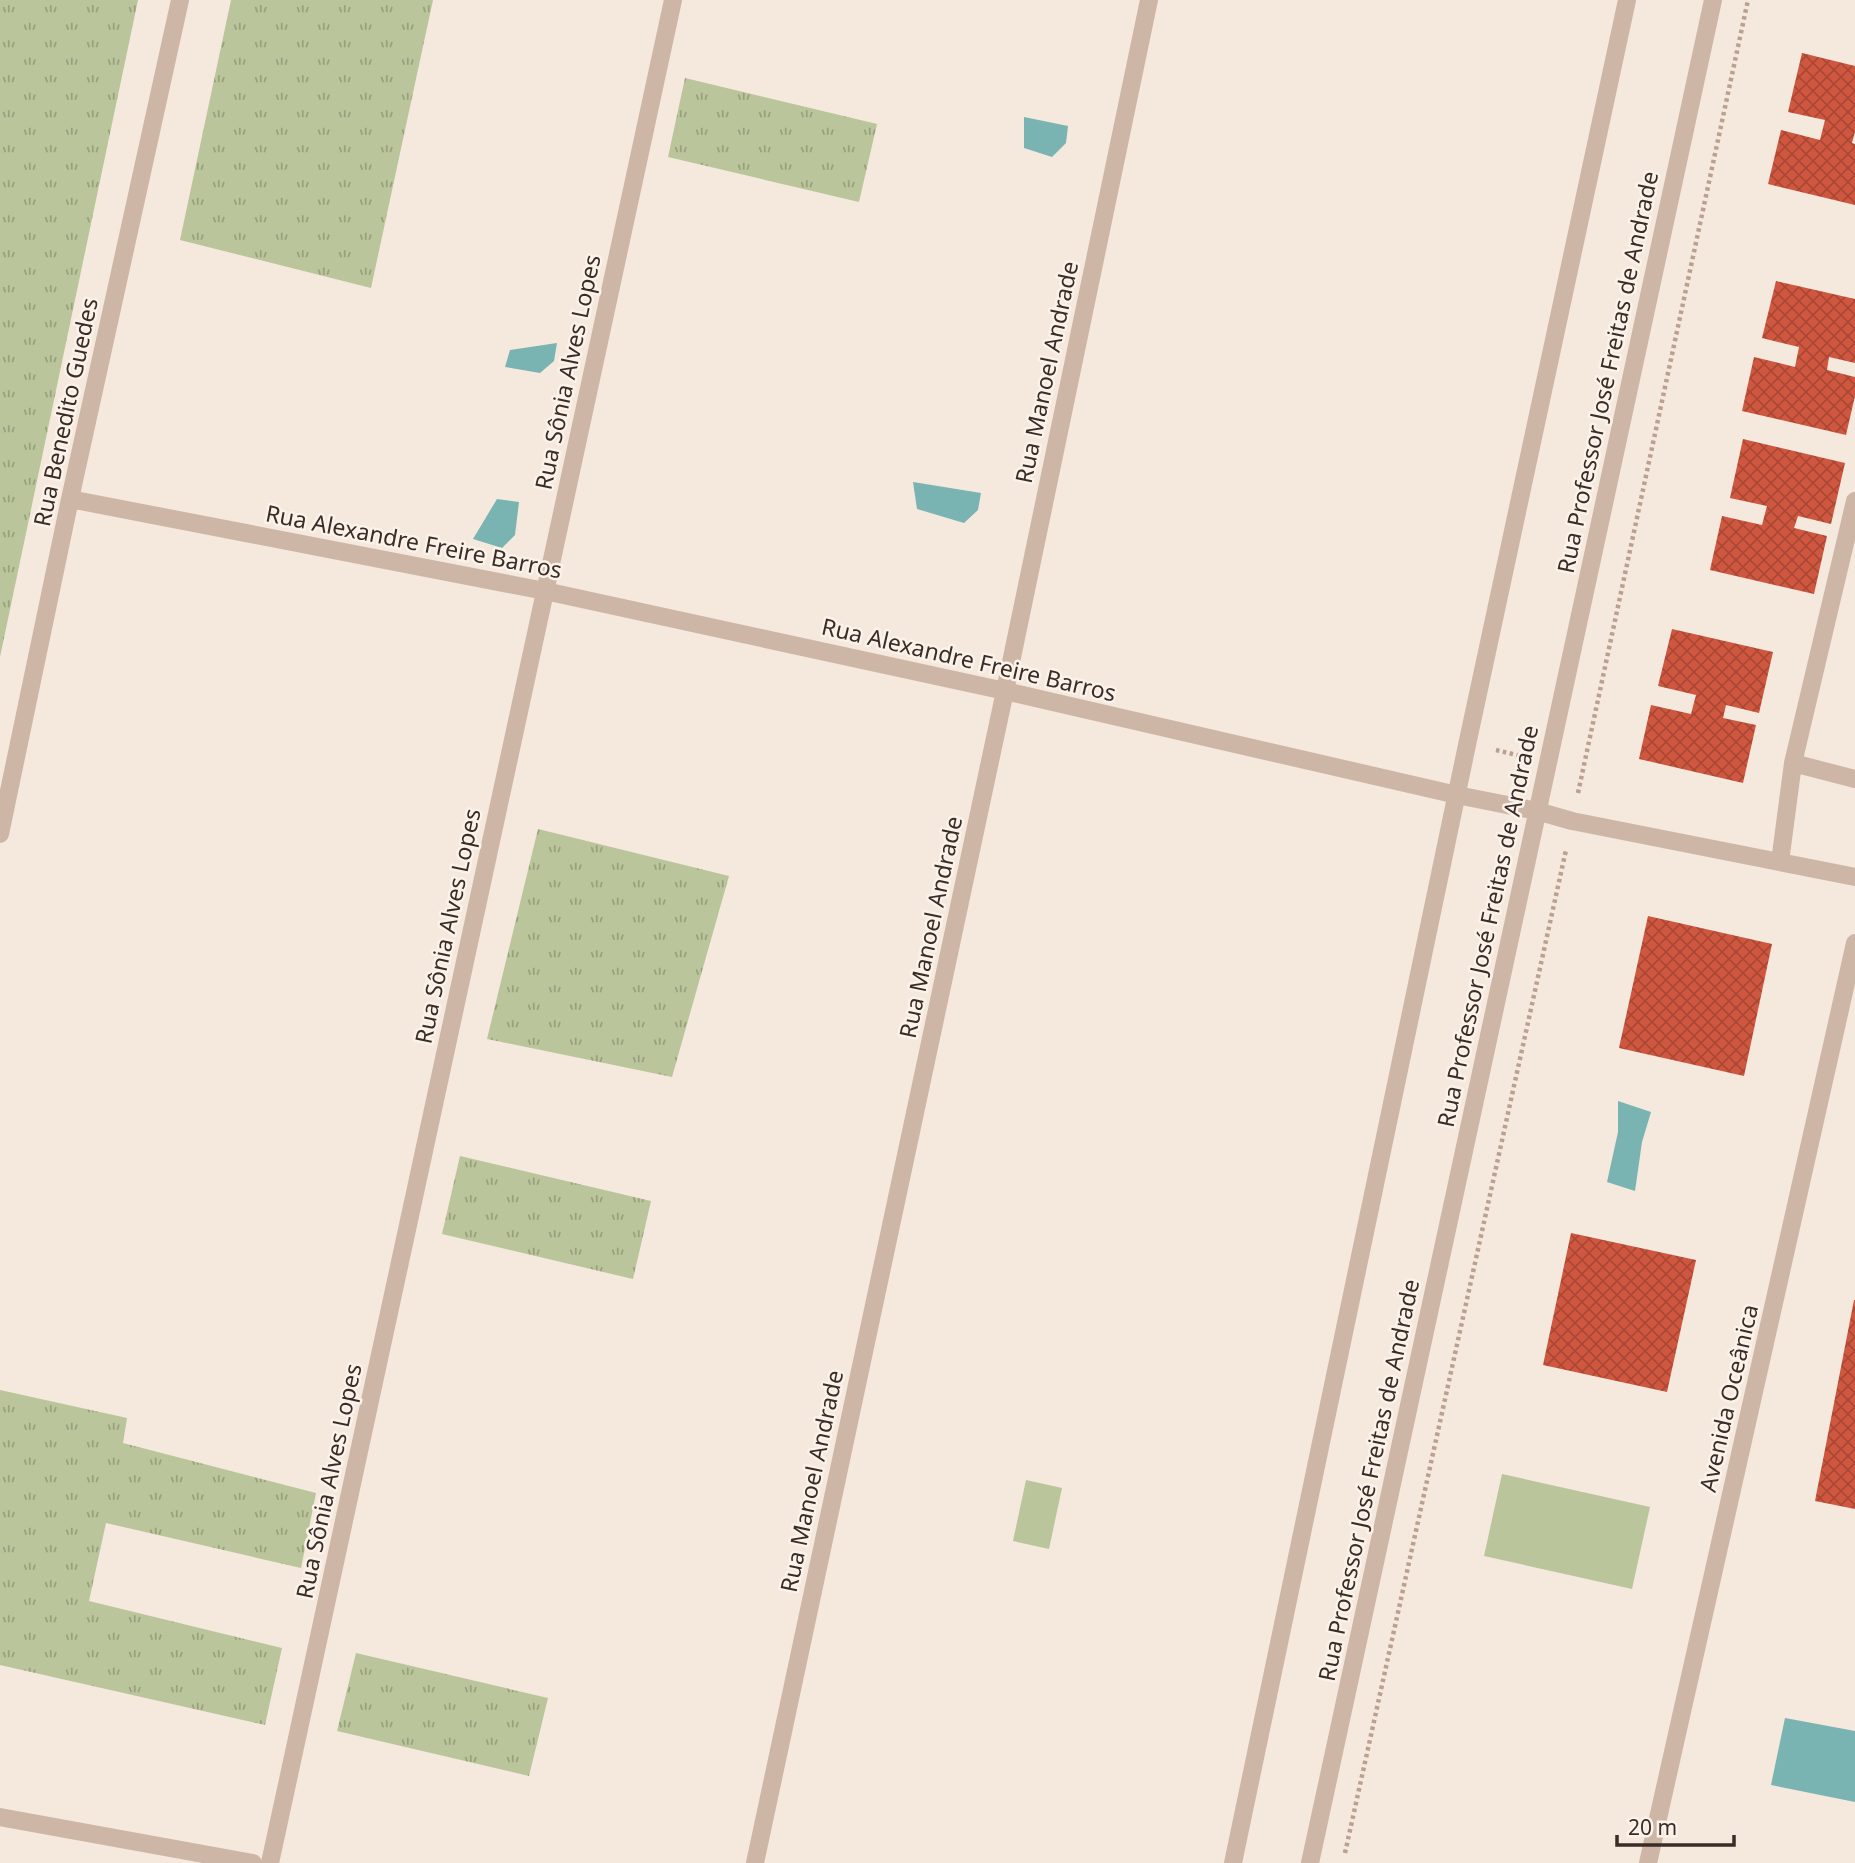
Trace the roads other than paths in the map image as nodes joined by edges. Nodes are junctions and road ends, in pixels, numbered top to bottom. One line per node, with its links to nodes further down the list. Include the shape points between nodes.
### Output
1 (180, 0): 6 (street, Rua Benedito Guedes)
2 (673, 0): 8 (street, Rua Sônia Alves Lopes)
3 (1149, 0): 9 (street, Rua Manoel Andrade)
4 (1627, 0): 12 (street)
5 (1713, 0): 13 (street, Rua Professor José Freitas de Andrade)
6 (70, 499): 8 (street, Rua Alexandre Freire Barros); 14 (street, Rua Benedito Guedes)
7 (1855, 501): 10 (street)
8 (545, 591): 9 (street, Rua Alexandre Freire Barros); 20 (street, Rua Sônia Alves Lopes)
9 (1005, 691): 12 (street, Rua Alexandre Freire Barros); 21 (street, Rua Manoel Andrade)
10 (1793, 763): 11 (street); 15 (street)
11 (1855, 779)
12 (1457, 795): 13 (street, Rua Alexandre Freire Barros); 22 (street)
13 (1537, 811): 15 (street, Rua Alexandre Freire Barros); 23 (street, Rua Professor José Freitas de Andrade)
14 (0, 834)
15 (1780, 862): 16 (street, Rua Alexandre Freire Barros)
16 (1855, 877)
17 (1855, 943): 24 (street, Avenida Oceânica)
18 (0, 1817): 19 (street)
19 (253, 1863)
20 (270, 1863)
21 (755, 1863)
22 (1233, 1863)
23 (1310, 1863)
24 (1648, 1863)

